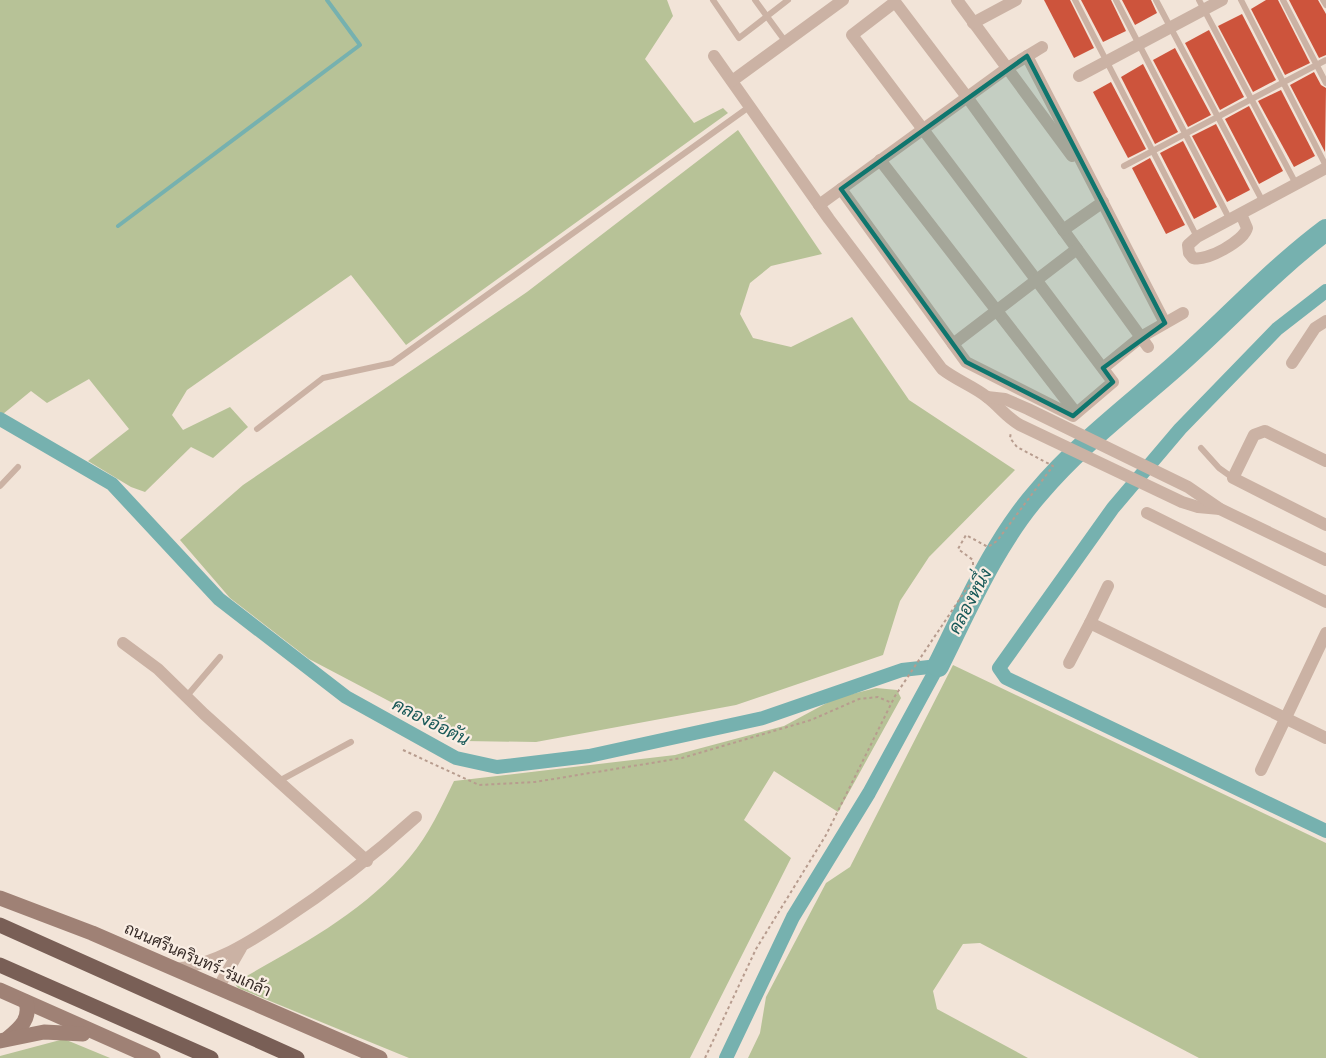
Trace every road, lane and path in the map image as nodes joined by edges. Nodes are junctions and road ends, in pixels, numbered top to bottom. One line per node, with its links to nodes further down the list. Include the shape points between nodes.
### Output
1 (712, 0): 16 (lane, via 739,38)
2 (755, 0): 16 (lane)
3 (788, 0): 16 (lane)
4 (843, 0): 19 (street)
5 (957, 0): 17 (street)
6 (1016, 0): 17 (street)
7 (1075, 0): 25 (lane)
8 (1116, 0): 20 (lane)
9 (1156, 0): 18 (lane)
10 (1222, 0): 14 (street)
11 (1241, 0): 30 (lane)
12 (1283, 0): 26 (lane)
13 (1323, 0): 15 (lane)
14 (1202, 5): 18 (street); 33 (lane)
15 (1326, 5)
16 (766, 16): 19 (lane)
17 (973, 23): 27 (street)
18 (1171, 28): 20 (street); 35 (lane)
19 (786, 42): 29 (street)
20 (1140, 45): 25 (street); 37 (lane)
21 (1042, 47): 23 (street)
22 (714, 56): 29 (street)
23 (1027, 56): 27 (street); 42 (street)
24 (1326, 60): 26 (lane)
25 (1107, 62): 28 (street); 38 (lane)
26 (1316, 65): 30 (lane); 31 (lane)
27 (1006, 69): 32 (street); 42 (street)
28 (1079, 76)
29 (732, 81): 34 (street)
30 (1284, 82): 33 (lane); 41 (lane)
31 (1326, 83)
32 (967, 97): 36 (street); 36 (street, via 895,2 852,35); 49 (street)
33 (1250, 100): 35 (lane); 43 (lane)
34 (749, 107): 47 (street); 64 (lane, via 392,363 323,378)
35 (1219, 116): 37 (lane); 46 (lane)
36 (923, 129): 39 (street); 52 (street)
37 (1187, 133): 38 (lane); 48 (lane)
38 (1153, 150): 40 (lane); 50 (lane)
39 (880, 160): 44 (street); 53 (street)
40 (1124, 166)
41 (1326, 167): 43 (street)
42 (1093, 183): 45 (street)
43 (1296, 184): 46 (street)
44 (841, 189): 47 (street); 58 (street)
45 (1103, 202): 49 (street); 56 (street)
46 (1263, 202): 48 (street)
47 (819, 205): 61 (street, via 926,351 958,381)
48 (1236, 217): 50 (street); 50 (street, via 1246,223 1246,233 1206,258 1193,258 1189,253 1188,245)
49 (1063, 230): 51 (street)
50 (1197, 237)
51 (1077, 249): 52 (street); 57 (street)
52 (1038, 282): 53 (street); 60 (street)
53 (996, 312): 58 (street); 62 (street)
54 (1183, 313): 56 (street)
55 (1326, 321): 59 (street, via 1315,328)
56 (1165, 323): 57 (street)
57 (1144, 342): 60 (street)
58 (953, 344): 62 (street, via 966,362 1073,416)
59 (1292, 363)
60 (1103, 368): 62 (street, via 1113,382)
61 (987, 397): 63 (street); 70 (street, via 1005,399 1028,409 1188,487)
62 (1076, 413)
63 (1016, 422): 70 (street, via 1182,502); 82 (path, via 1010,438 1017,447 1053,466 997,541 988,548 966,535 958,549 973,560 973,579)
64 (256, 429)
65 (1201, 448): 68 (lane)
66 (1326, 461): 68 (street, via 1259,431)
67 (18, 467): 69 (lane)
68 (1233, 478): 72 (street)
69 (0, 486)
70 (1221, 509): 73 (street)
71 (1147, 513): 75 (street)
72 (1326, 525)
73 (1326, 560)
74 (1108, 586): 76 (street)
75 (1326, 602)
76 (1090, 623): 80 (street); 83 (street)
77 (1326, 633): 83 (street)
78 (123, 643): 81 (street, via 147,659)
79 (220, 657): 81 (lane)
80 (1069, 663)
81 (186, 697): 88 (street)
82 (893, 703): 86 (path, via 878,697 860,699 811,720 682,758 535,782 479,785); 105 (path, via 826,835 756,949)
83 (1283, 718): 84 (street); 87 (street)
84 (1326, 738)
85 (351, 742): 88 (lane)
86 (403, 750)
87 (1261, 770)
88 (279, 782): 90 (street)
89 (416, 817): 90 (street)
90 (367, 861): 93 (street)
91 (0, 898): 95 (main road, ถนนศรีนครินทร์-ร่มเกล้า)
92 (0, 925): 103 (main road)
93 (242, 947): 95 (street, via 190,967); 96 (street)
94 (0, 965): 102 (main road)
95 (171, 969): 96 (main road, ถนนศรีนครินทร์-ร่มเกล้า)
96 (218, 988): 104 (main road, ถนนศรีนครินทร์-ร่มเกล้า)
97 (0, 990): 98 (main road)
98 (26, 1002): 99 (main road); 100 (main road, via 26,1019 21,1028)
99 (103, 1037): 100 (main road, via 63,1031); 101 (main road)
100 (3, 1040)
101 (153, 1058)
102 (211, 1058)
103 (297, 1058)
104 (380, 1058)
105 (705, 1058)

